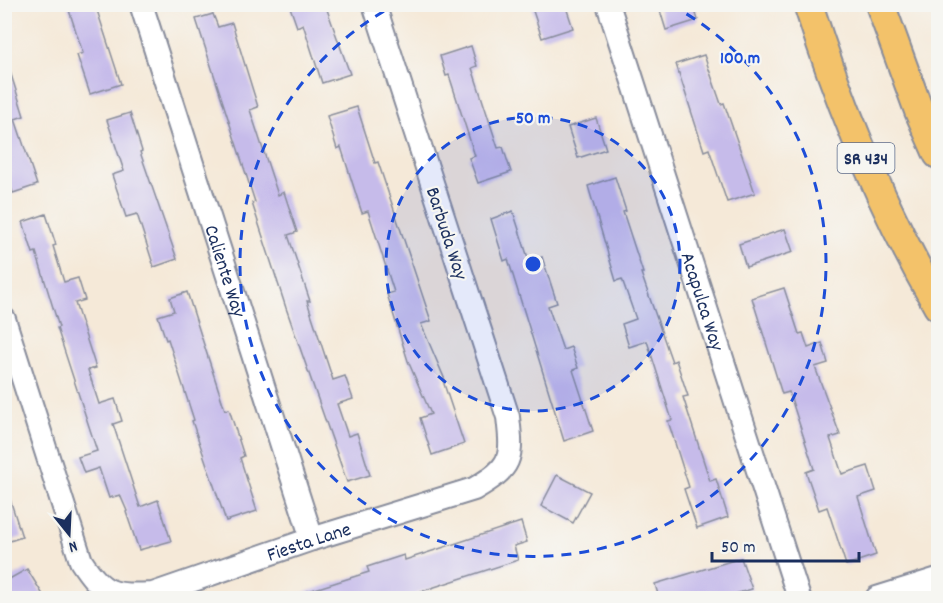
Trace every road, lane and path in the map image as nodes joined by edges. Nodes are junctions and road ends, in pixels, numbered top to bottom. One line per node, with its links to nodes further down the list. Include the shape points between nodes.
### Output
1 (141, 4): 10 (street, Caliente Way)
2 (374, 4): 9 (street, Barbuda Way, via 508,417 512,446)
3 (608, 4): 12 (street, Acapulca Way)
4 (808, 4): 7 (main road, SR 434, via 855,133)
5 (880, 4): 6 (main road)
6 (939, 154)
7 (939, 306)
8 (4, 319): 10 (street, Fiesta Lane, via 81,561 103,589 127,596 153,594)
9 (507, 464): 10 (street, Fiesta Lane, via 474,489)
10 (312, 539)
11 (939, 579): 13 (street)
12 (799, 598)
13 (877, 598)

